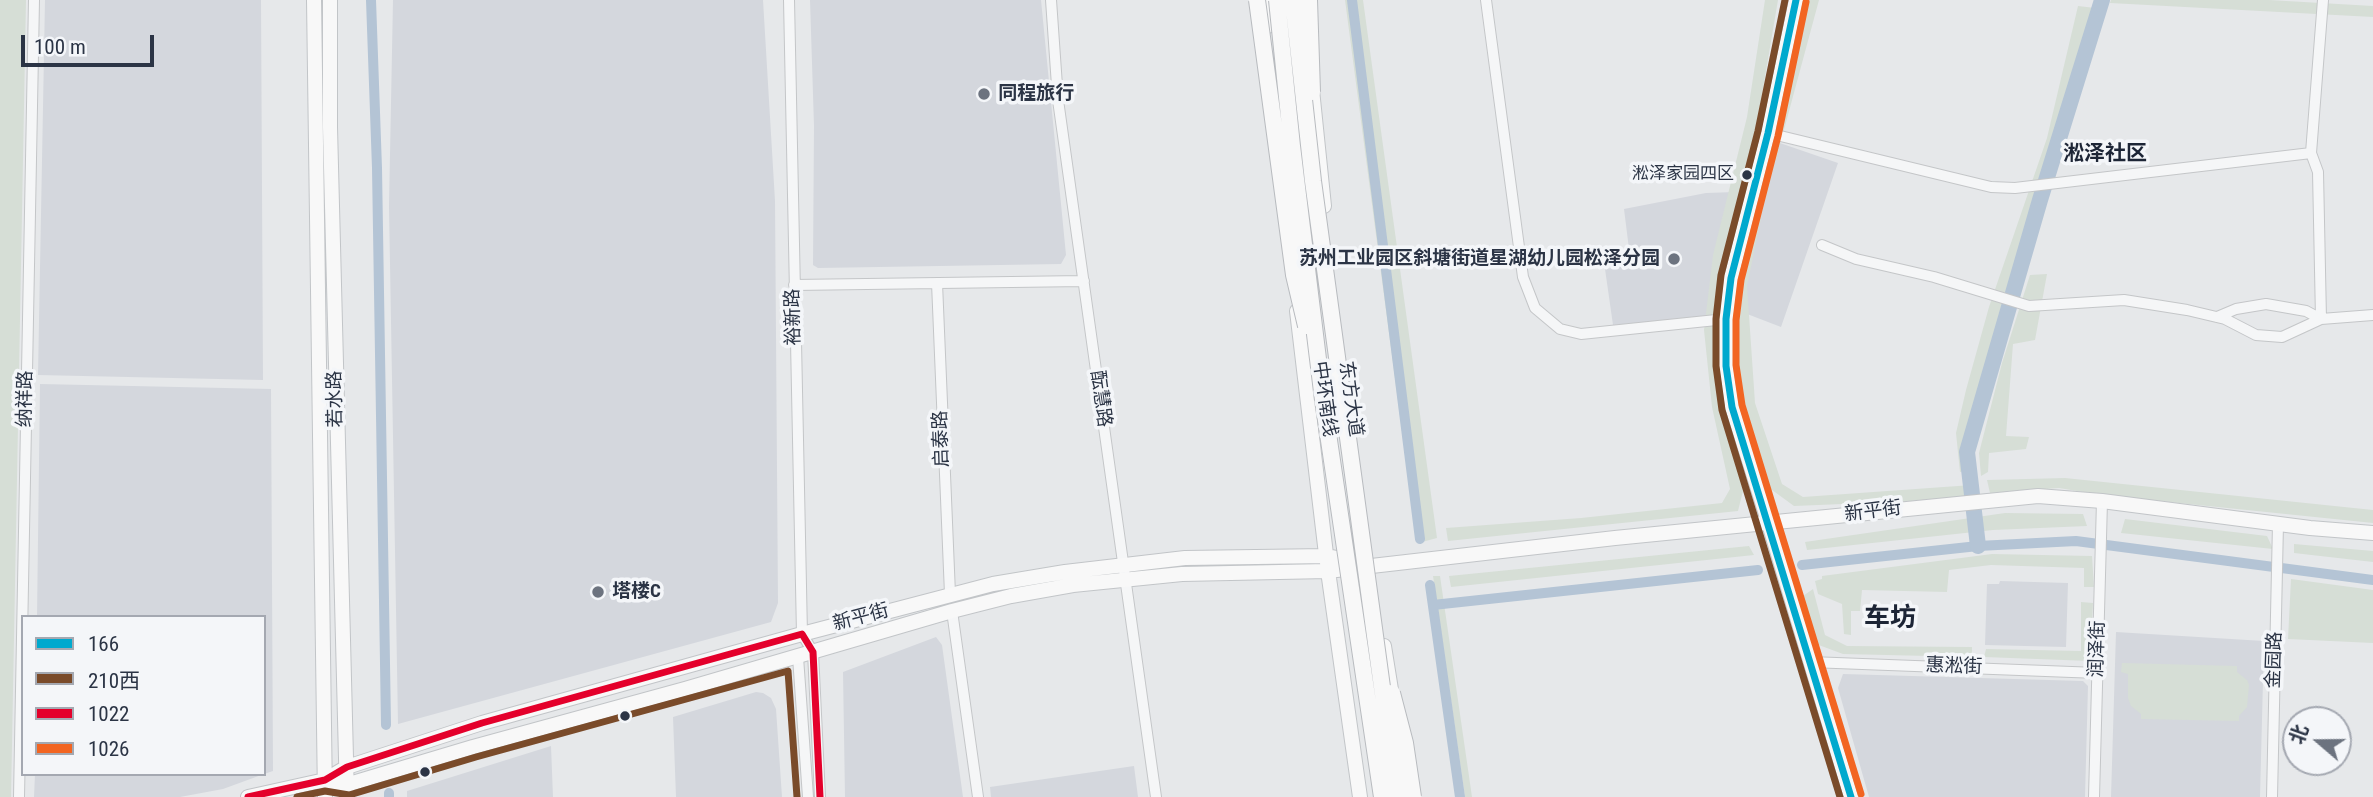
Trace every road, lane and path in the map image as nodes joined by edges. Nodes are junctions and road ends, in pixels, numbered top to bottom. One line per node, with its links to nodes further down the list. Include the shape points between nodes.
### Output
1 (33, 0): 38 (street, 纳祥路)
2 (314, 0): 47 (main road, 若水路)
3 (330, 0): 46 (main road, 若水路)
4 (789, 0): 21 (street, 裕新路)
5 (1051, 0): 19 (street, 酝慧路, via 1058,100)
6 (1257, 0): 26 (highway, bridge, via 1294,275)
7 (1265, 0): 31 (main road)
8 (1277, 0): 26 (highway, 中环南线, bridge)
9 (1293, 0): 17 (highway, 中环南线, bridge)
10 (1303, 0): 33 (main road, 东方大道, via 1323,200)
11 (1309, 0): 17 (highway, bridge)
12 (1486, 0): 24 (street, via 1523,277 1535,308 1560,329 1581,334)
13 (1796, 0): 15 (main road)
14 (2323, 0): 16 (street)
15 (1768, 133): 16 (street, via 1990,187 2015,188); 24 (main road, via 1731,278)
16 (2311, 153): 25 (street, via 2318,172)
17 (1313, 181): 39 (highway, 中环南线, bridge)
18 (1822, 245): 23 (street, via 1856,259 1934,276 2029,306 2124,300)
19 (1084, 281): 20 (street); 32 (street, 酝慧路)
20 (937, 283): 21 (street); 36 (street, 启泰路)
21 (794, 285): 40 (street, 裕新路)
22 (2373, 315): 25 (street)
23 (2217, 317): 25 (street, via 2266,304); 25 (street, via 2256,335 2282,337)
24 (1726, 319): 28 (main road, via 1731,407)
25 (2321, 319)
26 (1323, 400): 57 (highway, 中环南线, bridge)
27 (2102, 501): 28 (main road, 新平街, via 2038,496); 29 (main road, 新平街); 44 (street, 润泽街)
28 (1769, 524): 33 (main road, 新平街); 43 (main road)
29 (2278, 524): 30 (main road, 新平街); 63 (street, 金园路)
30 (2373, 533)
31 (1327, 556): 32 (main road, 新平街, via 1185,558); 33 (main road, 新平街); 34 (main road)
32 (1122, 564): 35 (street, 酝慧路); 36 (main road, 新平街)
33 (1372, 565): 34 (main road, 新平街); 59 (main road, 东方大道)
34 (1328, 571): 35 (main road, 新平街); 56 (main road)
35 (1124, 580): 37 (main road, 新平街, via 1011,596); 55 (street, 酝慧路)
36 (950, 594): 40 (main road, 新平街)
37 (952, 611): 41 (main road, 新平街); 54 (street)
38 (22, 615)
39 (1375, 622): 58 (highway, 中环南线, bridge); 60 (highway, bridge, via 1405,743)
40 (802, 634): 41 (street); 42 (main road, 裕新路); 46 (main road, 新平街, via 482,723)
41 (813, 652): 42 (main road, 新平街); 53 (street)
42 (798, 657): 48 (main road, 新平街, via 473,747); 52 (street, 裕新路)
43 (1810, 662): 44 (street, 惠淞街); 61 (main road)
44 (2098, 673): 62 (street, 润泽街)
45 (21, 683): 49 (street, 纳祥路)
46 (346, 767): 47 (main road, 新平街); 48 (main road, 若水路)
47 (325, 780): 48 (main road, 新平街); 50 (main road, 新平街); 51 (main road, 若水路)
48 (346, 791)
49 (19, 797)
50 (248, 797)
51 (325, 797)
52 (808, 797)
53 (820, 797)
54 (978, 797)
55 (1156, 797)
56 (1360, 797)
57 (1382, 797)
58 (1397, 797)
59 (1407, 797)
60 (1413, 797)
61 (1851, 797)
62 (2094, 797)
63 (2272, 797)

